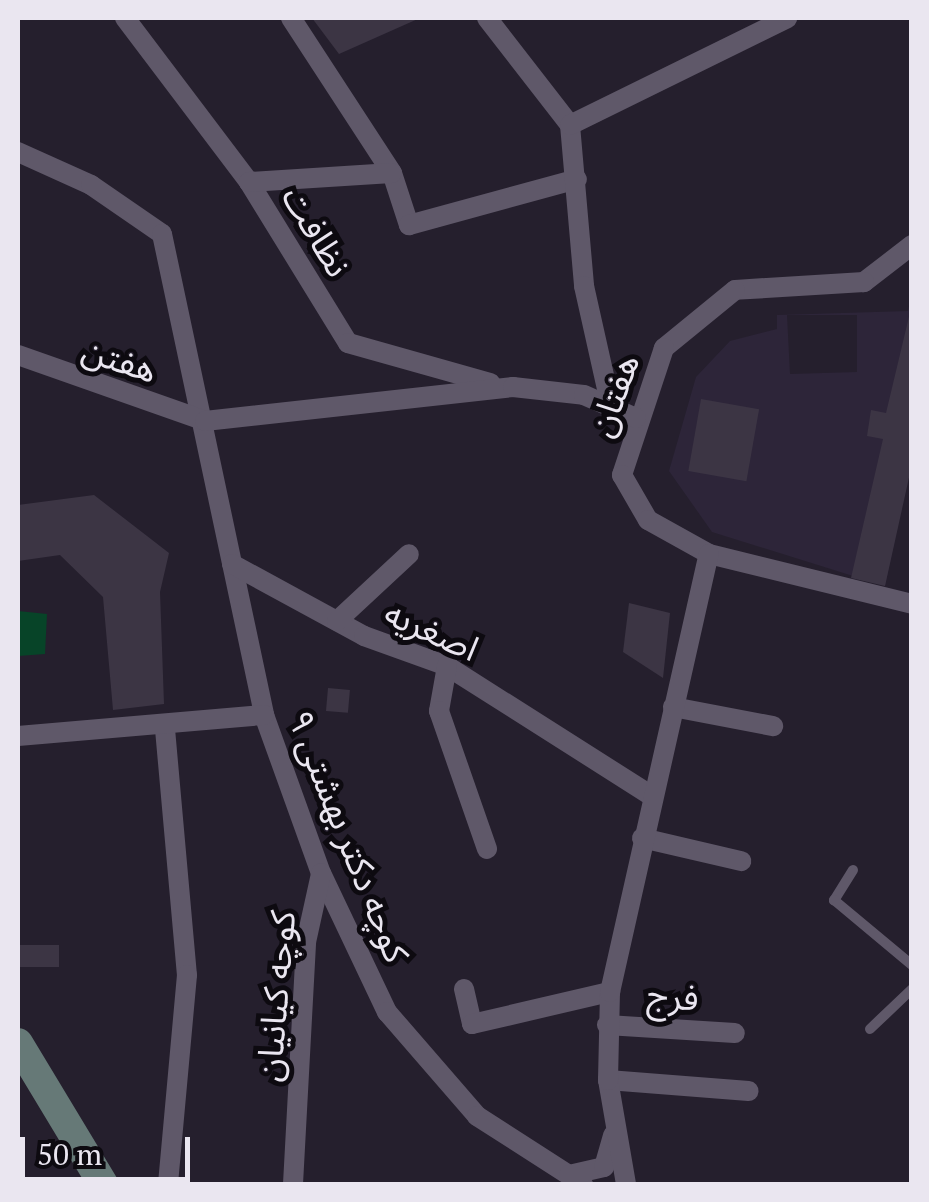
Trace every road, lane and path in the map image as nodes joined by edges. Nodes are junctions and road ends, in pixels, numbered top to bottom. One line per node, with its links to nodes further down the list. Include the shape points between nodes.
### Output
1 (125, 18): 9 (street, نظافت)
2 (291, 18): 7 (street)
3 (787, 18): 5 (street)
4 (501, 21): 5 (street)
5 (570, 124): 8 (street)
6 (18, 152): 15 (street, کوچه دکتر بهشتی ۹, via 91,185 162,234)
7 (392, 173): 8 (street, via 409,225); 9 (street)
8 (578, 179): 13 (street, via 584,286)
9 (249, 182): 12 (street, نظافت, via 348,343)
10 (912, 245): 14 (street, هفتان, via 864,282 735,290 664,348)
11 (18, 355): 15 (street, هفتن)
12 (513, 387): 13 (street); 15 (street)
13 (611, 407): 14 (street)
14 (636, 418): 17 (street, هفتان, via 622,475 629,500)
15 (205, 422): 18 (street, کوچه دکتر بهشتی ۹)
16 (409, 554): 20 (street)
17 (708, 554): 19 (street, هفتان); 22 (street)
18 (232, 564): 20 (street, اصغریه); 23 (street, کوچه دکتر بهشتی ۹)
19 (912, 604)
20 (337, 622): 21 (street, اصغریه)
21 (447, 666): 27 (street, اصغریه); 29 (street, via 439,711)
22 (673, 706): 24 (street); 27 (street)
23 (264, 715): 25 (street); 32 (street, کوچه دکتر بهشتی ۹)
24 (773, 726)
25 (165, 729): 26 (street); 46 (street, via 187,975)
26 (18, 736)
27 (652, 796): 28 (street)
28 (642, 838): 30 (street); 36 (street)
29 (487, 850)
30 (740, 861)
31 (852, 870): 33 (lane, via 834,900)
32 (321, 873): 44 (street, کوچه دکتر بهشتی ۹, via 412,1049 477,1116); 47 (street, کوچه کیانیان, via 306,942)
33 (912, 965)
34 (464, 989): 36 (street, via 472,1024)
35 (912, 989): 38 (lane)
36 (610, 992): 37 (street)
37 (606, 1025): 39 (street, فرج); 41 (street)
38 (870, 1029)
39 (735, 1033)
40 (18, 1043): 45 (main road)
41 (608, 1080): 42 (street); 43 (street)
42 (749, 1091)
43 (613, 1135): 44 (street, via 604,1167); 48 (street)
44 (575, 1180)
45 (103, 1184)
46 (168, 1184)
47 (292, 1184)
48 (626, 1184)

